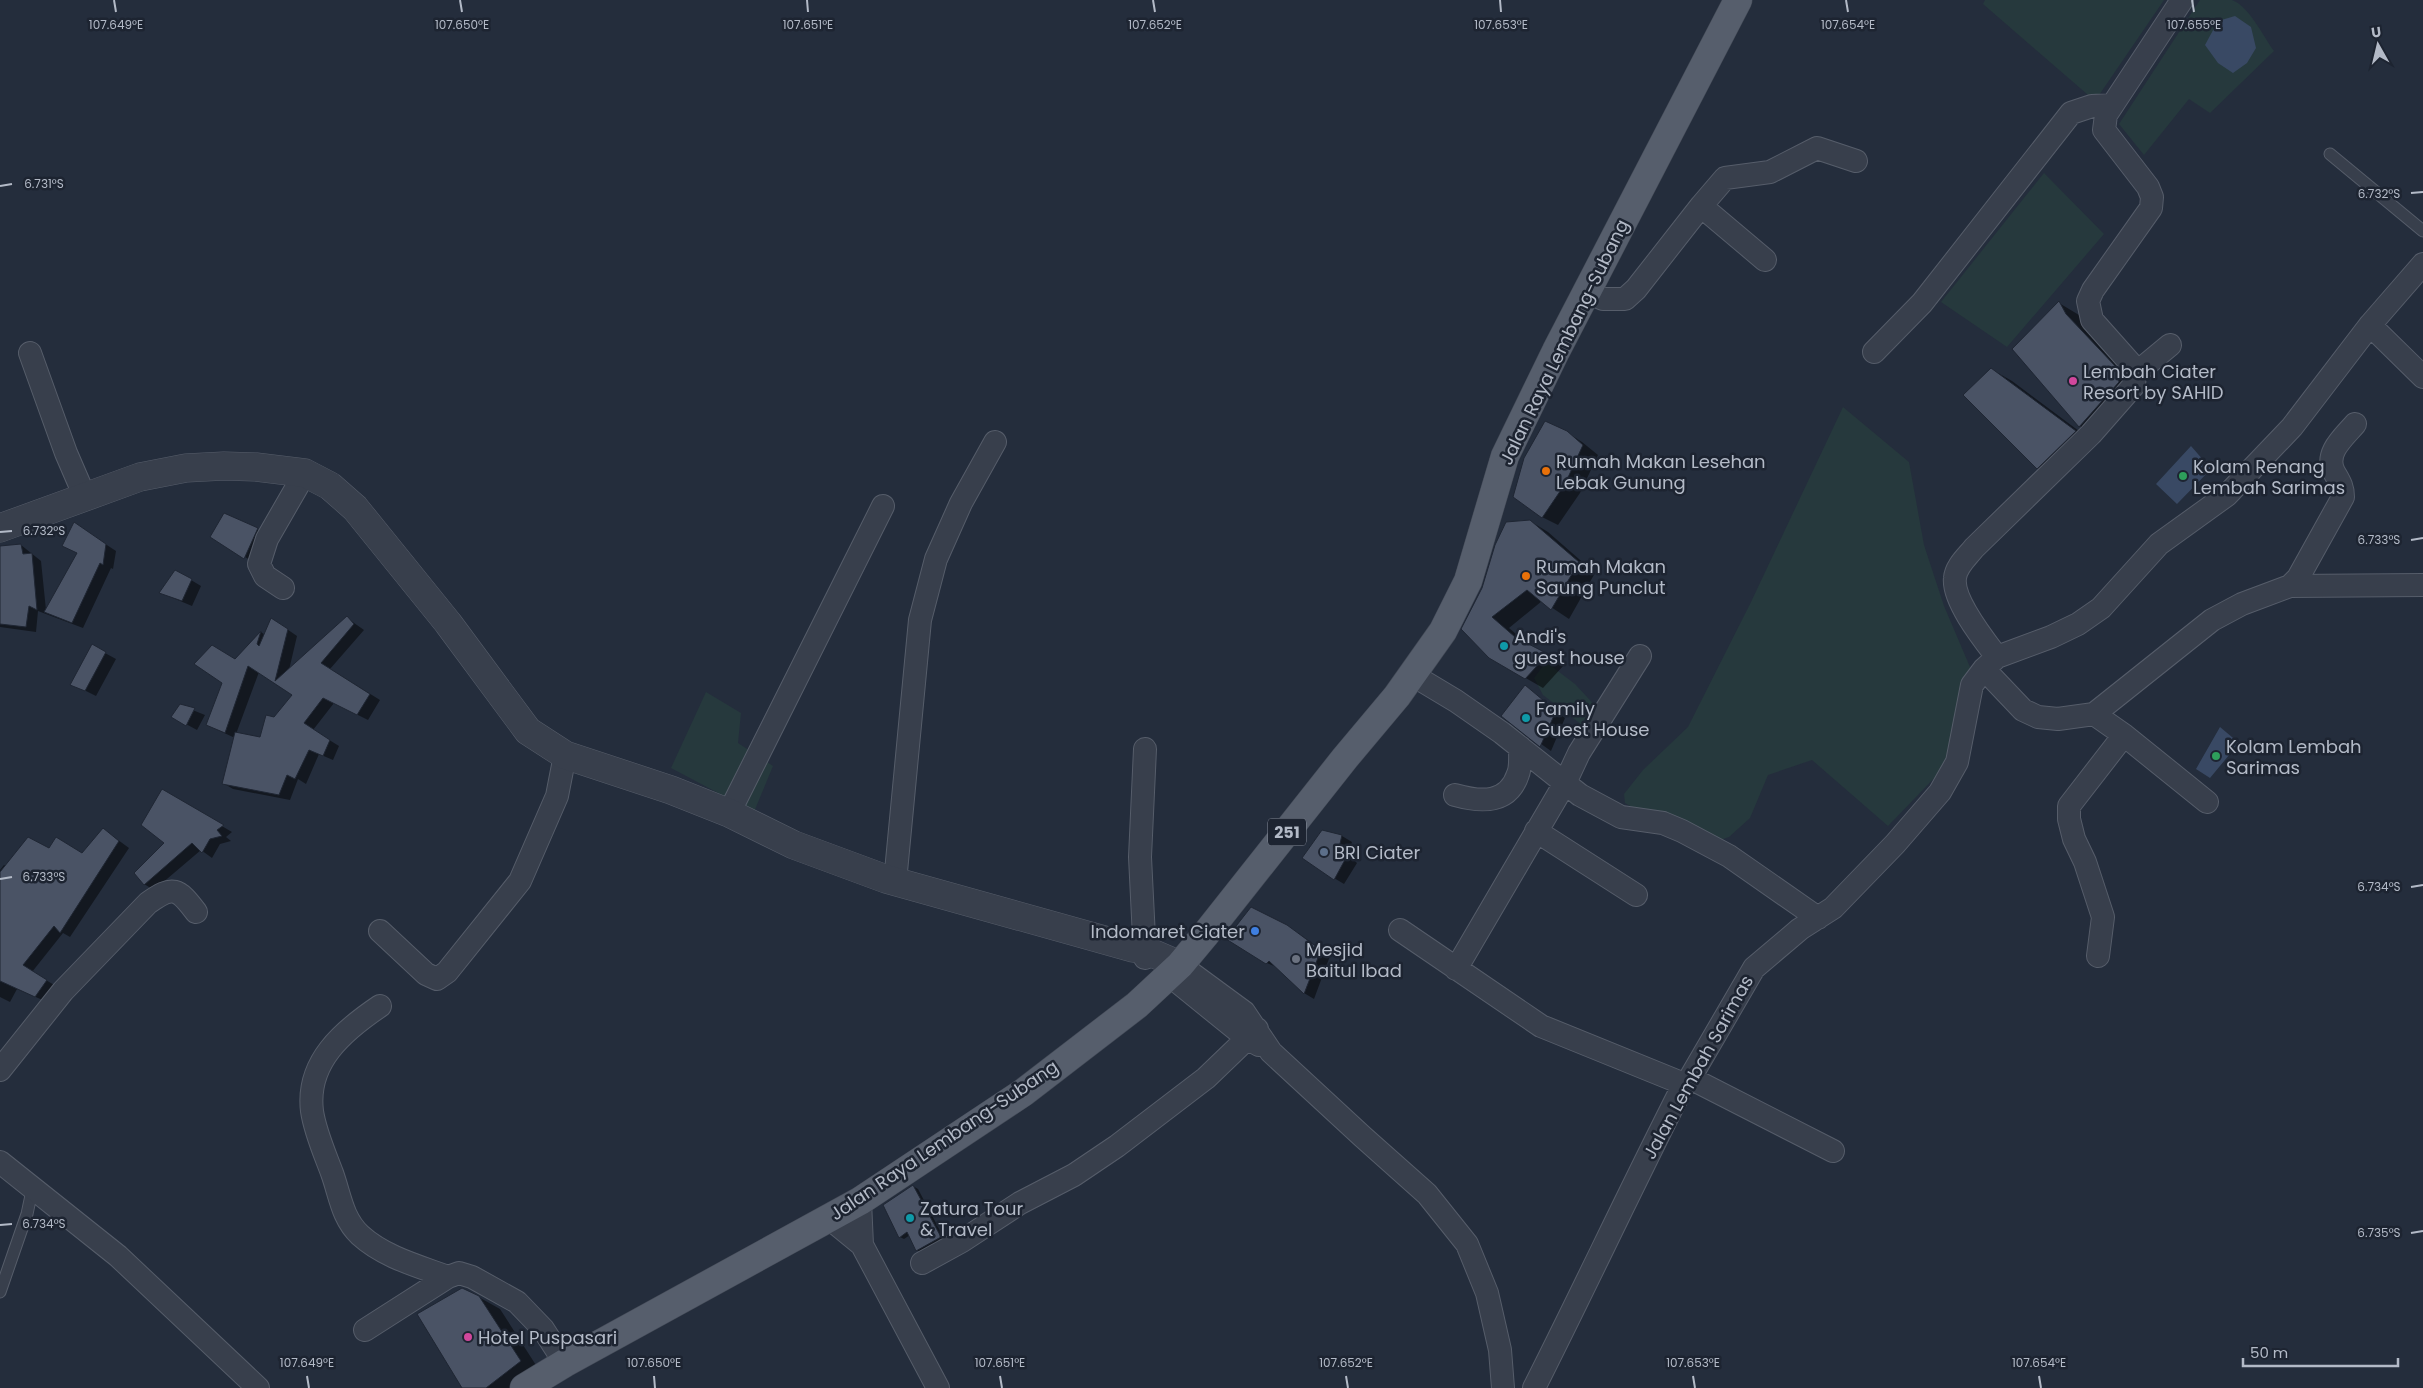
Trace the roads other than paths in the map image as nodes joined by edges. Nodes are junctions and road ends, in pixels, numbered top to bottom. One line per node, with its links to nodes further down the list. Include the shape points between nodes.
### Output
1 (1738, 0): 10 (main road, Jalan Raya Lembang-Subang / 251)
2 (2182, 0): 3 (street)
3 (2112, 106): 13 (street, via 2092,106 2071,113 1922,303); 15 (street, via 2106,115 2104,130 2148,187 2152,197 2151,208 2092,290 2088,310 2092,320 2132,365)
4 (2330, 154): 7 (lane)
5 (1856, 161): 6 (street, via 1817,148 1770,172 1725,178)
6 (1701, 206): 8 (street); 10 (street, via 1625,299 1603,299)
7 (2423, 231)
8 (1765, 260)
9 (2423, 264): 11 (street)
10 (1587, 292): 28 (main road, Jalan Raya Lembang-Subang / 251, via 1505,456 1468,581 1443,631)
11 (2370, 325): 16 (street); 27 (street, via 2286,434 2227,495 2159,544 2101,608 2078,624)
12 (2170, 345): 15 (street)
13 (1874, 352)
14 (30, 353): 20 (street)
15 (2135, 374): 27 (street, via 2134,385 2091,434 1974,548 1957,569 1954,578 1956,589)
16 (2423, 377)
17 (2355, 424): 24 (street, via 2335,447 2332,459 2343,497 2298,578)
18 (995, 442): 39 (street, via 961,503 936,559 920,620)
19 (305, 473): 20 (street, via 256,467 186,468 140,477); 25 (street, via 267,539 259,564 265,576); 33 (street, via 330,486 355,508 448,623 528,731)
20 (85, 497): 22 (street)
21 (883, 506): 37 (street)
22 (0, 528)
23 (2420, 584): 24 (street)
24 (2290, 586): 29 (street, via 2242,604 2212,620)
25 (283, 588)
26 (1640, 656): 34 (street)
27 (1990, 663): 29 (street, via 2023,710 2038,718); 42 (street, Jalan Lembah Sarimas, via 1972,685 1957,762 1940,792 1833,908)
28 (1411, 674): 31 (street, via 1456,701); 48 (main road, Jalan Raya Lembang-Subang / 251, via 1397,696)
29 (2094, 714): 30 (street)
30 (2124, 735): 36 (street); 46 (street, via 2069,806 2074,839 2103,917)
31 (1520, 747): 34 (street); 35 (street, via 1519,774 1508,791 1495,799 1476,801)
32 (1146, 749): 45 (street, via 1140,856)
33 (565, 755): 37 (street, via 672,790); 44 (street, via 557,796 520,881 447,972 437,978 426,974)
34 (1565, 783): 38 (street); 42 (street, via 1580,796 1621,817 1663,822 1729,856)
35 (1455, 795)
36 (2207, 802)
37 (729, 813): 39 (street, via 794,844)
38 (1536, 831): 40 (street); 47 (street)
39 (895, 882): 45 (street)
40 (1636, 895)
41 (196, 912): 51 (street, via 182,894 174,890 163,892 148,903 63,990)
42 (1818, 918): 52 (street, Jalan Lembah Sarimas, via 1754,968)
43 (1400, 930): 47 (street)
44 (380, 931)
45 (1141, 952): 48 (street)
46 (2098, 956)
47 (1456, 969): 52 (street, via 1541,1026)
48 (1174, 970): 50 (street, via 1244,1012); 56 (main road, Jalan Raya Lembang-Subang / 251, via 1137,1005 1024,1092)
49 (380, 1006): 60 (street, via 353,1024 324,1055 313,1079 312,1111 340,1206 358,1233 376,1248)
50 (1252, 1034): 59 (street, via 1206,1078 1117,1146 1074,1175 1020,1202); 67 (street, via 1427,1194 1466,1244 1487,1293 1500,1350)
51 (0, 1070)
52 (1687, 1081): 53 (street); 68 (street, Jalan Lembah Sarimas)
53 (1832, 1151)
54 (0, 1162): 55 (street)
55 (32, 1186): 61 (lane, via 27,1214); 64 (street, via 118,1256)
56 (860, 1201): 57 (main road, Jalan Raya Lembang-Subang / 251); 58 (street)
57 (828, 1218): 58 (street); 63 (main road, Jalan Raya Lembang-Subang / 251)
58 (862, 1245): 66 (street)
59 (922, 1263)
60 (448, 1277): 62 (street); 63 (street, via 459,1273 472,1276 517,1302 543,1329)
61 (0, 1292)
62 (365, 1330)
63 (565, 1363): 65 (main road, Jalan Raya Lembang-Subang / 251)
64 (258, 1388)
65 (524, 1388)
66 (938, 1388)
67 (1503, 1388)
68 (1534, 1388)

